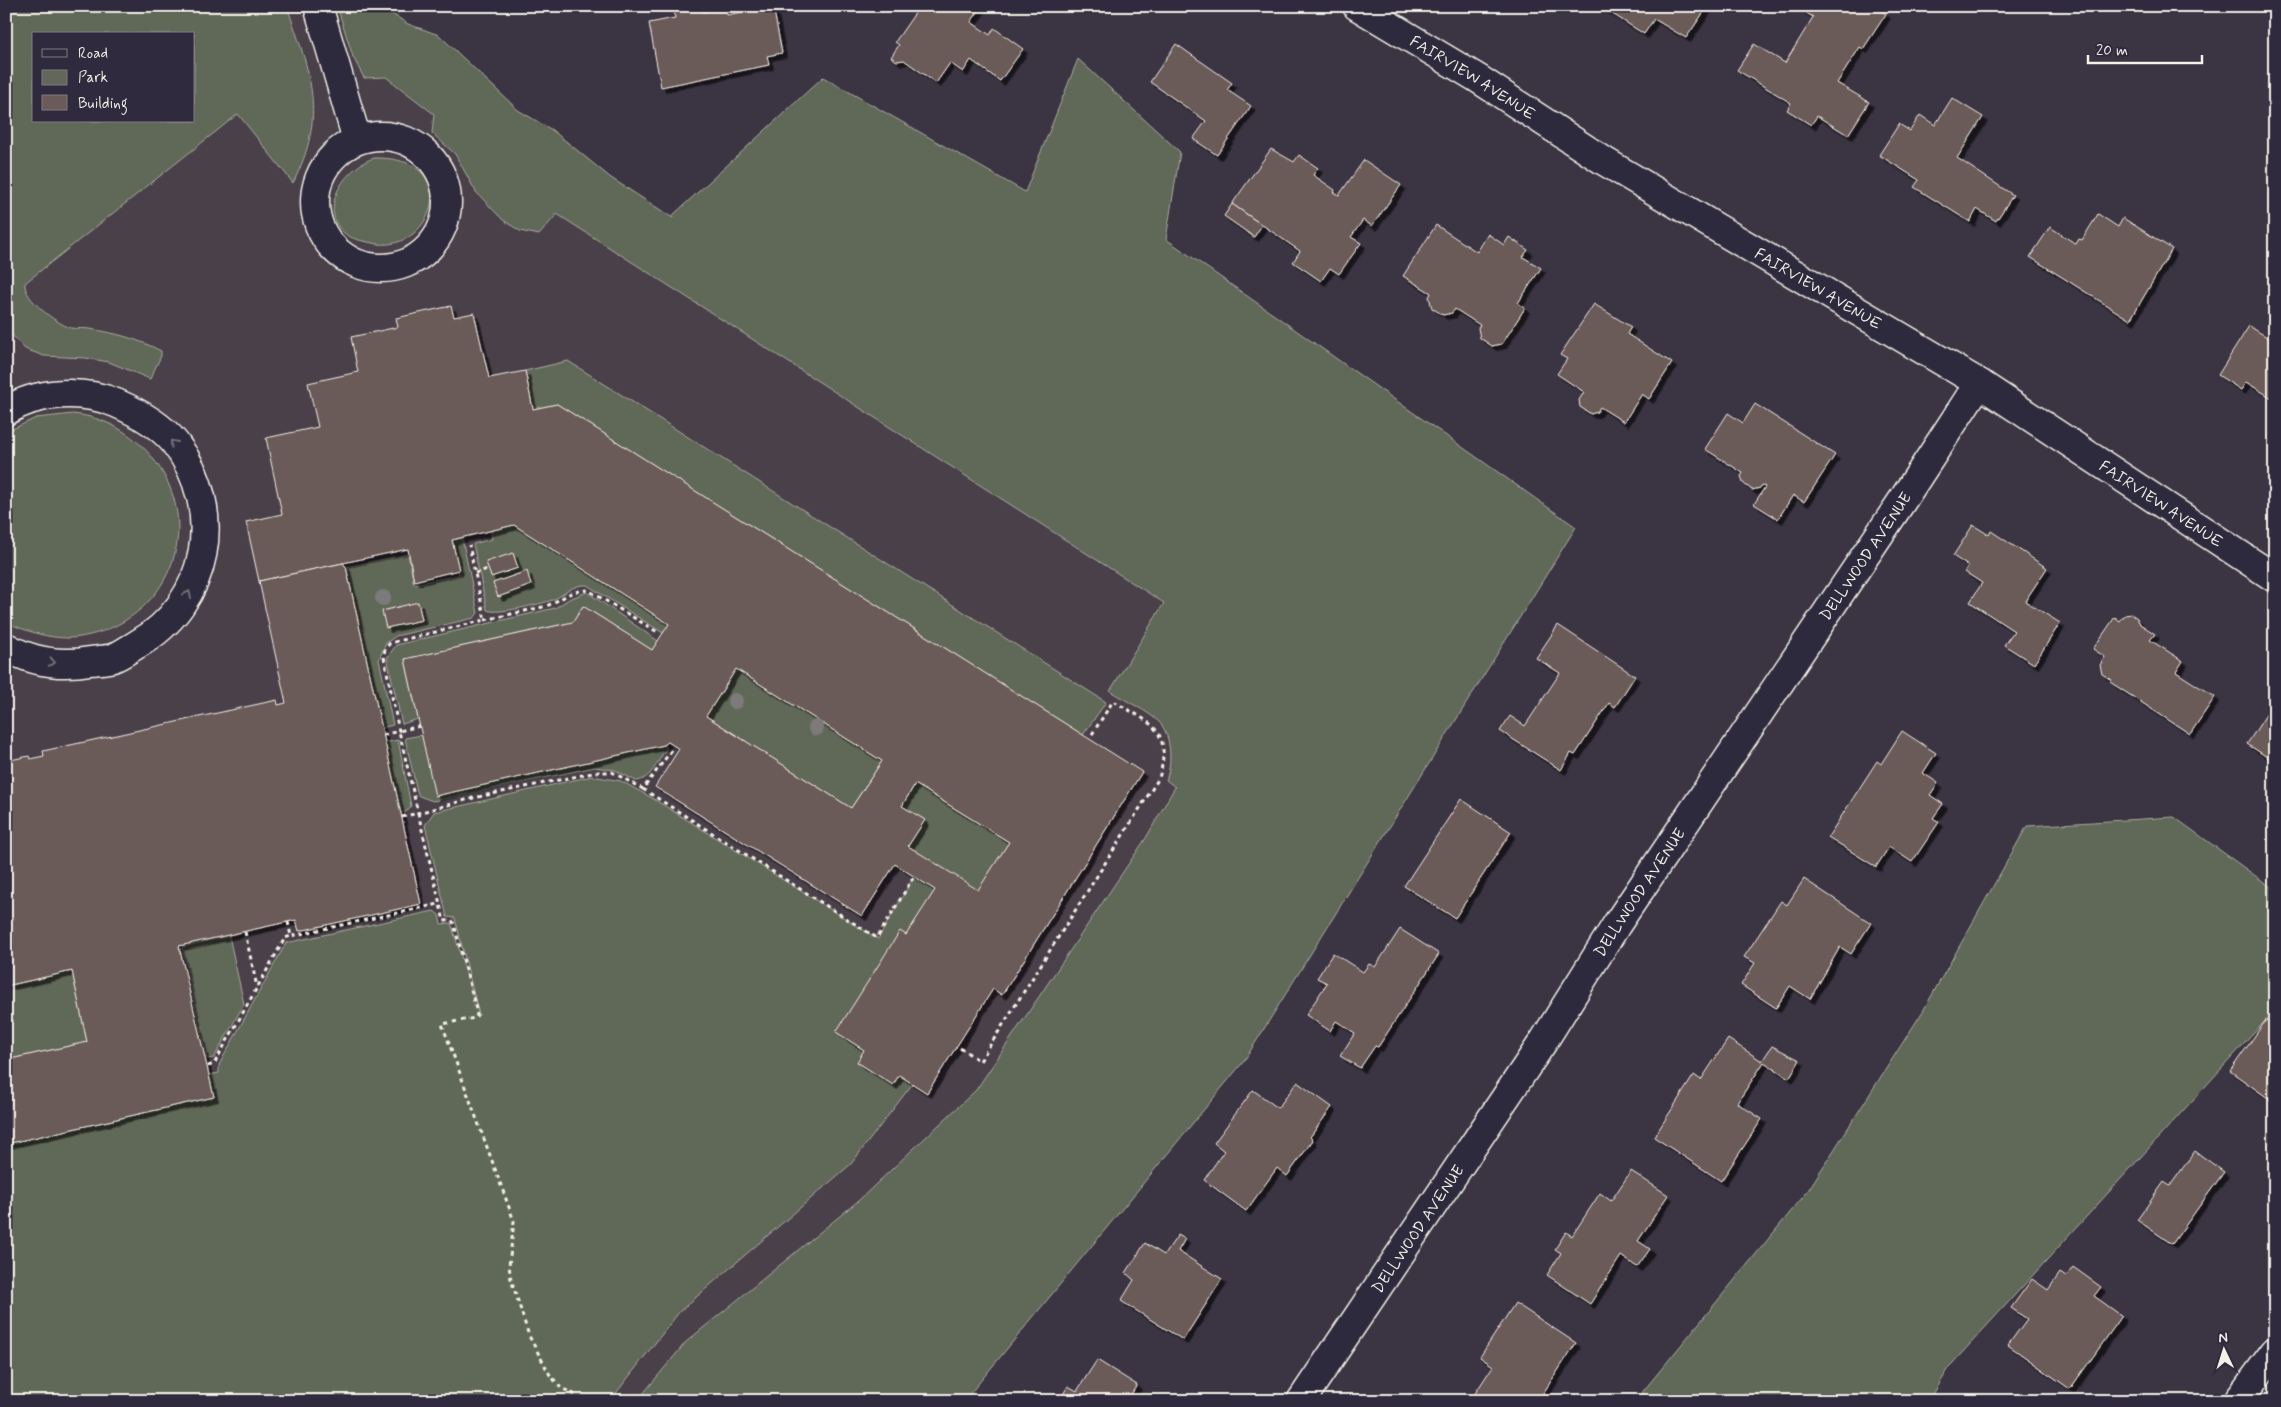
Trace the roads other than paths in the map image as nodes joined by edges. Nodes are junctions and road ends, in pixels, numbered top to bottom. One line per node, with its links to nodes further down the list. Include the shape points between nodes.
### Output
1 (318, 6): 3 (street)
2 (1357, 6): 4 (street, FAIRVIEW AVENUE, via 1604,161)
3 (357, 140): 3 (street, via 338,151 324,168 316,189 315,203 321,232 334,249 352,262 395,268 415,260 432,246 444,227 448,206 446,184 436,164 421,148 401,138 379,136)
4 (1979, 383): 6 (street, FAIRVIEW AVENUE); 9 (street, DELLWOOD AVENUE)
5 (10, 403): 7 (street, one-way to 5, via 22,656 68,665 113,658 154,635 184,603 202,564 206,521 196,479 179,450 141,414 93,396 58,394)
6 (2275, 578)
7 (6, 647)
8 (2275, 1351): 10 (street)
9 (1301, 1401)
10 (2238, 1401)

